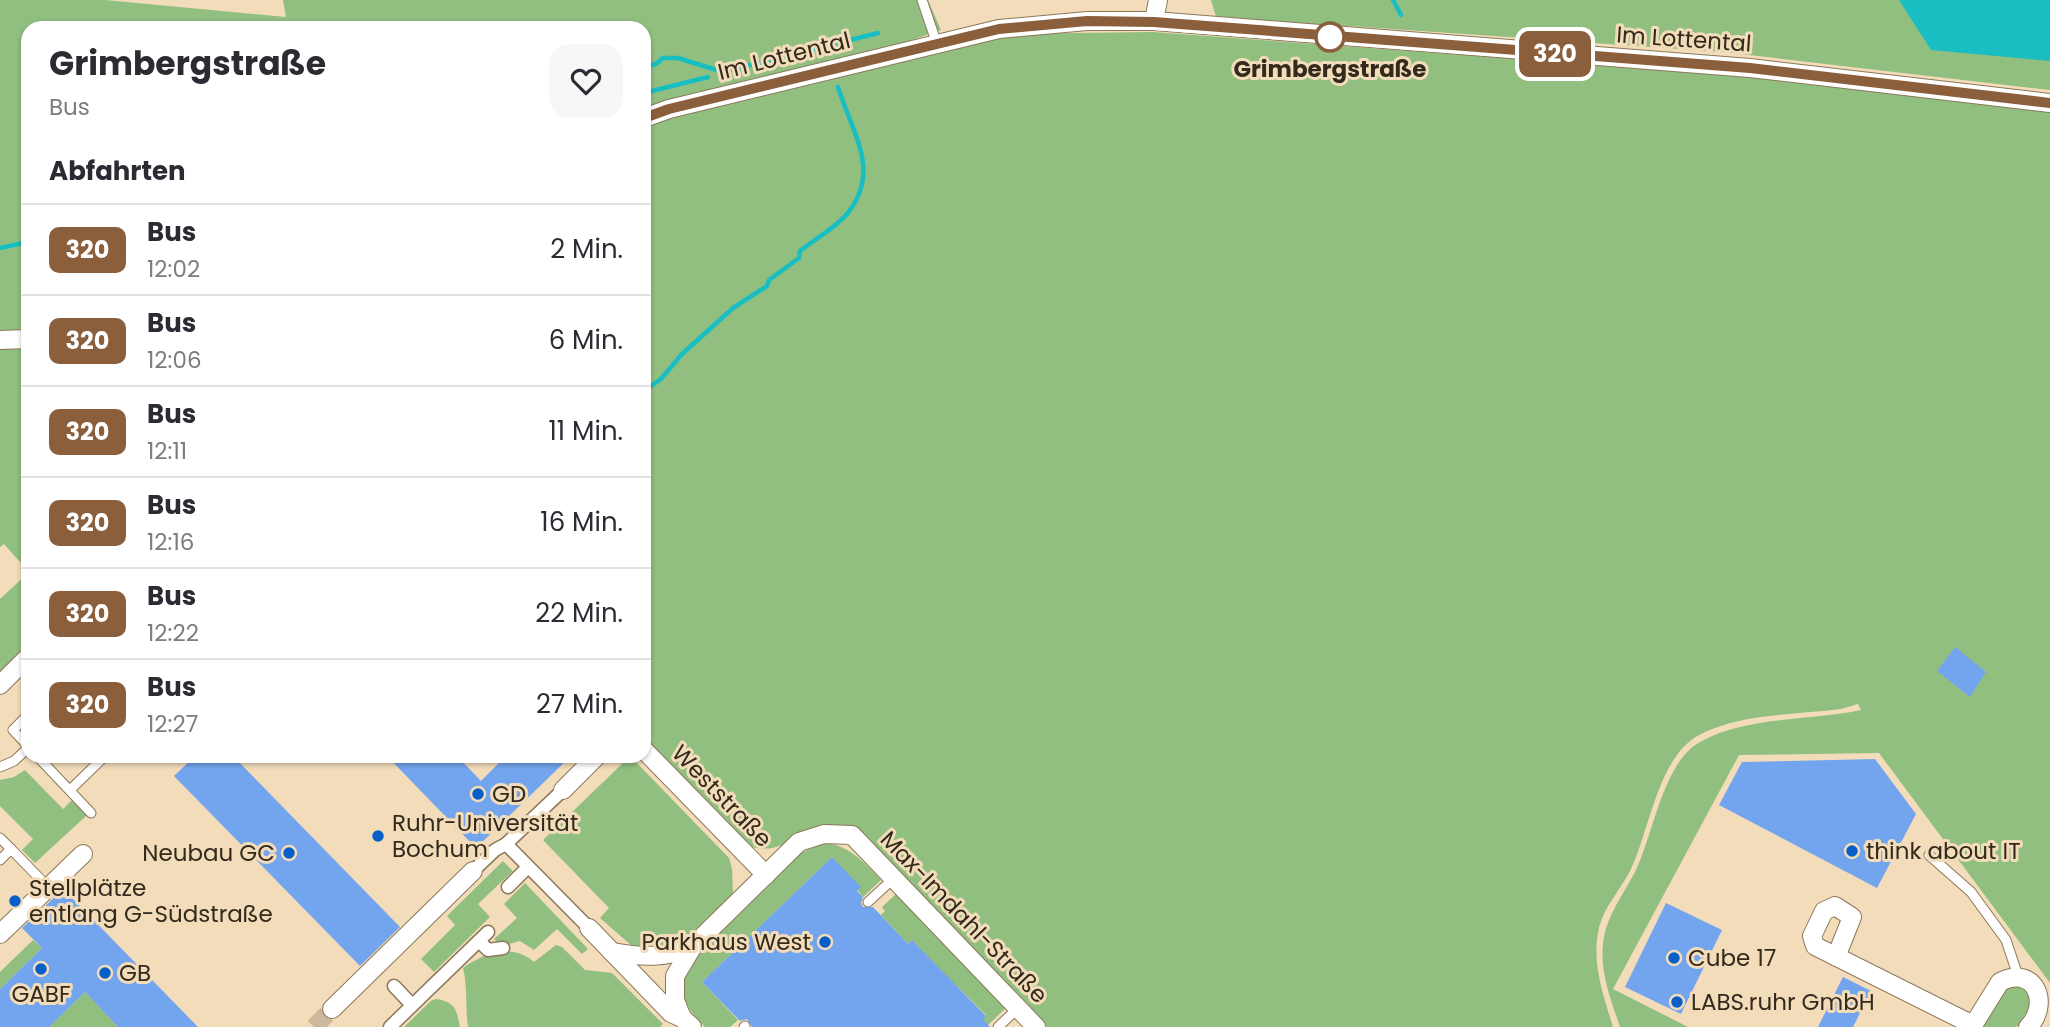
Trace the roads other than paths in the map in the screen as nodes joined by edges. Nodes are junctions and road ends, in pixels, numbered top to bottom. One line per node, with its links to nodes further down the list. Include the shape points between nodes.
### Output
1 (922, 0): 4 (lane)
2 (1158, 0): 3 (street)
3 (1154, 22): 4 (street, Im Lottental, via 1087,21 999,29); 5 (street, Im Lottental, via 1750,68)
4 (937, 44): 6 (street, Im Lottental)
5 (2050, 103)
6 (651, 115)
7 (21, 339): 8 (street)
8 (0, 340)
9 (21, 664): 10 (street)
10 (0, 684)
11 (21, 723): 12 (lane, via 13,730)
12 (21, 739)
13 (21, 754): 18 (lane)
14 (651, 757): 30 (street, Weststraße)
15 (44, 763): 19 (lane)
16 (98, 763): 19 (lane)
17 (590, 763): 20 (street)
18 (0, 767)
19 (70, 790): 21 (lane)
20 (563, 790): 23 (street)
21 (91, 813)
22 (0, 838): 24 (lane)
23 (506, 844): 28 (street); 29 (street)
24 (11, 849): 27 (lane); 32 (lane)
25 (83, 854): 32 (street)
26 (1929, 855): 41 (lane, via 1971,891 2006,940)
27 (0, 860)
28 (528, 867): 33 (street); 35 (street)
29 (473, 871): 43 (street)
30 (766, 875): 31 (street, Max-Imdahl-Straße, via 799,842 824,834 852,835); 37 (street, Max-Imdahl-Straße)
31 (893, 879): 34 (lane); 42 (street, Max-Imdahl-Straße)
32 (48, 887): 36 (street)
33 (508, 887)
34 (868, 902)
35 (589, 928): 39 (street)
36 (0, 934)
37 (693, 946): 39 (street, Max-Imdahl-Straße, via 678,954); 44 (street, Max-Imdahl-Straße, via 675,976 675,1000)
38 (503, 948): 46 (street, via 488,950 483,937 433,992 405,994)
39 (612, 952): 44 (street, Max-Imdahl-Straße, via 671,1013)
40 (1836, 957): 45 (street)
41 (2018, 976): 45 (street, via 2000,982); 49 (street, via 2039,987 2043,998 2041,1014)
42 (1018, 1008): 47 (lane); 48 (street, Max-Imdahl-Straße)
43 (332, 1009)
44 (687, 1022)
45 (1973, 1026)
46 (390, 1027)
47 (998, 1027)
48 (1036, 1027)
49 (2028, 1027)

